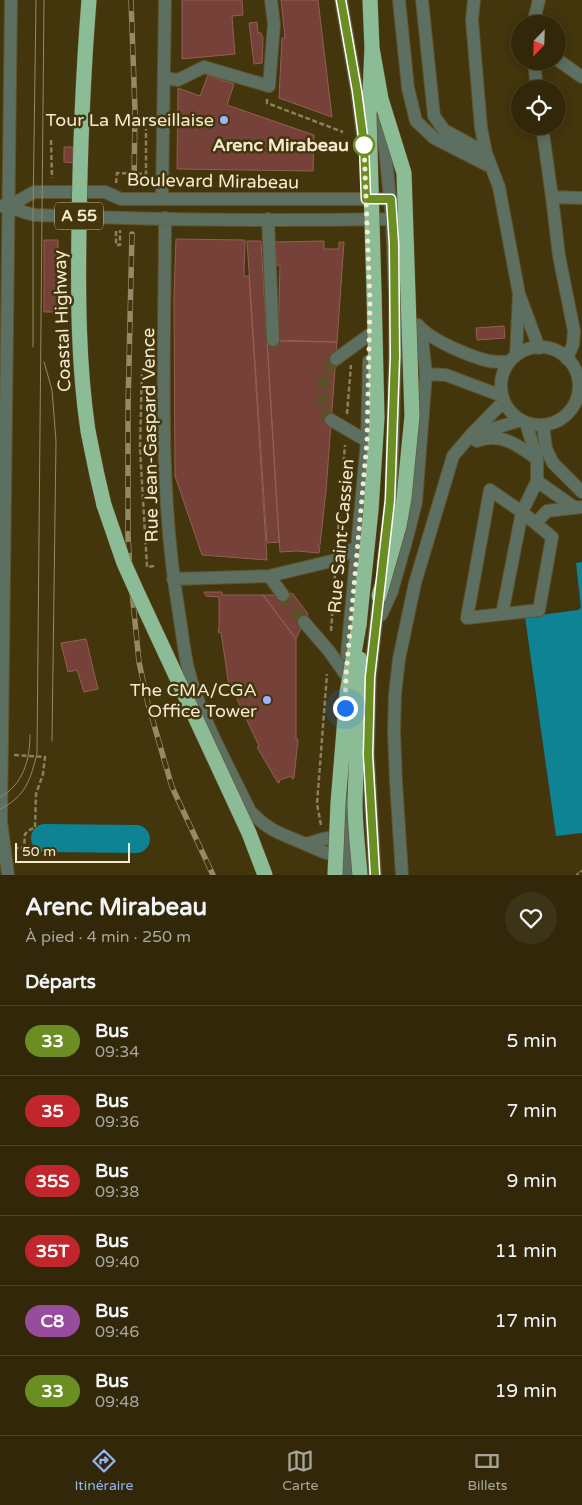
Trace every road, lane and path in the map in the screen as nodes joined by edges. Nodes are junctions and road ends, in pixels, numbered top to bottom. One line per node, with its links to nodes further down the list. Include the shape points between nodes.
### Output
1 (11, 0): 12 (street)
2 (89, 0): 90 (highway, Coastal Highway / A 55, bridge, via 78,292 84,400 97,475 124,563 249,833)
3 (165, 0): 16 (street)
4 (271, 0): 17 (street, via 274,24)
5 (341, 0): 31 (street, Rue Saint-Cassien, via 364,144)
6 (369, 0): 13 (highway, bridge); 32 (street)
7 (398, 0): 19 (street, via 408,88)
8 (422, 0): 18 (street)
9 (474, 0): 24 (street, via 472,20)
10 (539, 0): 11 (street)
11 (535, 15)
12 (6, 34): 33 (street)
13 (372, 48): 73 (highway, bridge, via 381,99 404,173 412,416 402,511); 76 (highway, bridge, via 369,116 377,418)
14 (566, 66): 15 (street)
15 (582, 77)
16 (164, 78): 17 (street, via 178,80 204,67); 30 (street)
17 (269, 86): 21 (path, via 267,104)
18 (433, 107): 19 (street); 24 (street, via 434,116 444,130)
19 (414, 111): 25 (street, via 416,122 434,138)
20 (146, 129): 26 (path, via 146,174)
21 (343, 132)
22 (543, 135): 28 (street)
23 (51, 140): 27 (path)
24 (486, 153): 25 (street)
25 (491, 167): 38 (street, via 499,187)
26 (117, 173)
27 (53, 192): 30 (street, Boulevard Mirabeau, via 105,192 121,199); 33 (street, Boulevard Mirabeau, via 34,192)
28 (552, 197): 29 (street); 47 (street, via 574,330)
29 (582, 198)
30 (162, 199): 31 (street, Boulevard Mirabeau)
31 (366, 199): 32 (street, Boulevard Mirabeau); 37 (street, Rue Saint-Cassien)
32 (391, 199): 36 (street)
33 (4, 206): 34 (street, Boulevard Mirabeau, via 33,215); 69 (street)
34 (165, 218): 35 (street, Boulevard Mirabeau); 71 (street, Rue Jean-Gaspard Vence, via 165,475)
35 (268, 219): 37 (street, Boulevard Mirabeau); 42 (street)
36 (392, 219): 37 (street, Boulevard Mirabeau); 39 (street)
37 (367, 220): 41 (street, Rue Saint-Cassien)
38 (519, 294): 44 (street); 46 (street)
39 (395, 297): 40 (street); 73 (street, via 390,500)
40 (421, 329): 46 (street, via 446,344 489,361); 49 (street)
41 (369, 335): 43 (street); 58 (street, Rue Saint-Cassien)
42 (273, 340)
43 (352, 348): 45 (street); 56 (path)
44 (539, 348): 46 (street, via 527,350); 47 (street, via 550,349)
45 (336, 359)
46 (513, 359): 50 (street, via 503,373)
47 (576, 364): 52 (street, via 577,399)
48 (142, 367): 68 (path, via 141,459 147,566)
49 (426, 374): 50 (street, via 446,375); 77 (street, via 416,502 392,590)
50 (503, 399): 54 (street); 57 (street)
51 (582, 409): 52 (street)
52 (564, 418): 55 (street)
53 (331, 420): 56 (street)
54 (523, 422): 55 (street); 57 (street); 60 (street)
55 (543, 425): 62 (street, via 546,449 553,463)
56 (346, 429): 58 (street); 67 (path)
57 (470, 436): 59 (street)
58 (367, 441): 66 (street, Rue Saint-Cassien)
59 (461, 447): 60 (street, via 498,437 511,441); 94 (street, via 453,456 437,505 415,583 399,659 394,732)
60 (537, 458): 61 (street)
61 (537, 481): 63 (street); 64 (street)
62 (582, 492)
63 (579, 507): 65 (street, via 547,511)
64 (522, 512): 65 (street); 74 (street); 74 (street, via 490,490 467,618)
65 (536, 523): 74 (street, via 552,537 539,610)
66 (358, 546): 67 (street); 79 (street, Rue Saint-Cassien)
67 (336, 560): 70 (street); 78 (path)
68 (154, 566)
69 (3, 572): 81 (street)
70 (269, 576): 71 (street); 72 (street)
71 (173, 579): 85 (street, Rue Jean-Gaspard Vence, via 189,670 204,715 250,811 277,834)
72 (283, 595)
73 (379, 596): 77 (street)
74 (502, 614)
75 (304, 622): 78 (street)
76 (359, 625): 91 (highway, bridge, via 347,693); 93 (highway, bridge, via 360,694 355,805)
77 (375, 630): 82 (street, via 368,755)
78 (329, 651): 79 (street); 84 (path, via 317,804)
79 (346, 675): 83 (street, Rue Saint-Cassien)
80 (11, 755): 86 (path, via 45,756 36,794 35,828 25,834)
81 (1, 821): 89 (street)
82 (372, 831): 83 (street); 88 (street)
83 (346, 835): 84 (street); 87 (street, Rue Saint-Cassien)
84 (323, 838): 85 (street)
85 (306, 844): 87 (street, Rue Jean-Gaspard Vence, via 327,854)
86 (24, 848)
87 (348, 858): 88 (street, Rue Jean-Gaspard Vence); 92 (street, Rue Saint-Cassien)
88 (374, 869)
89 (8, 875)
90 (265, 875)
91 (335, 875)
92 (349, 875)
93 (360, 875)
94 (402, 875)

